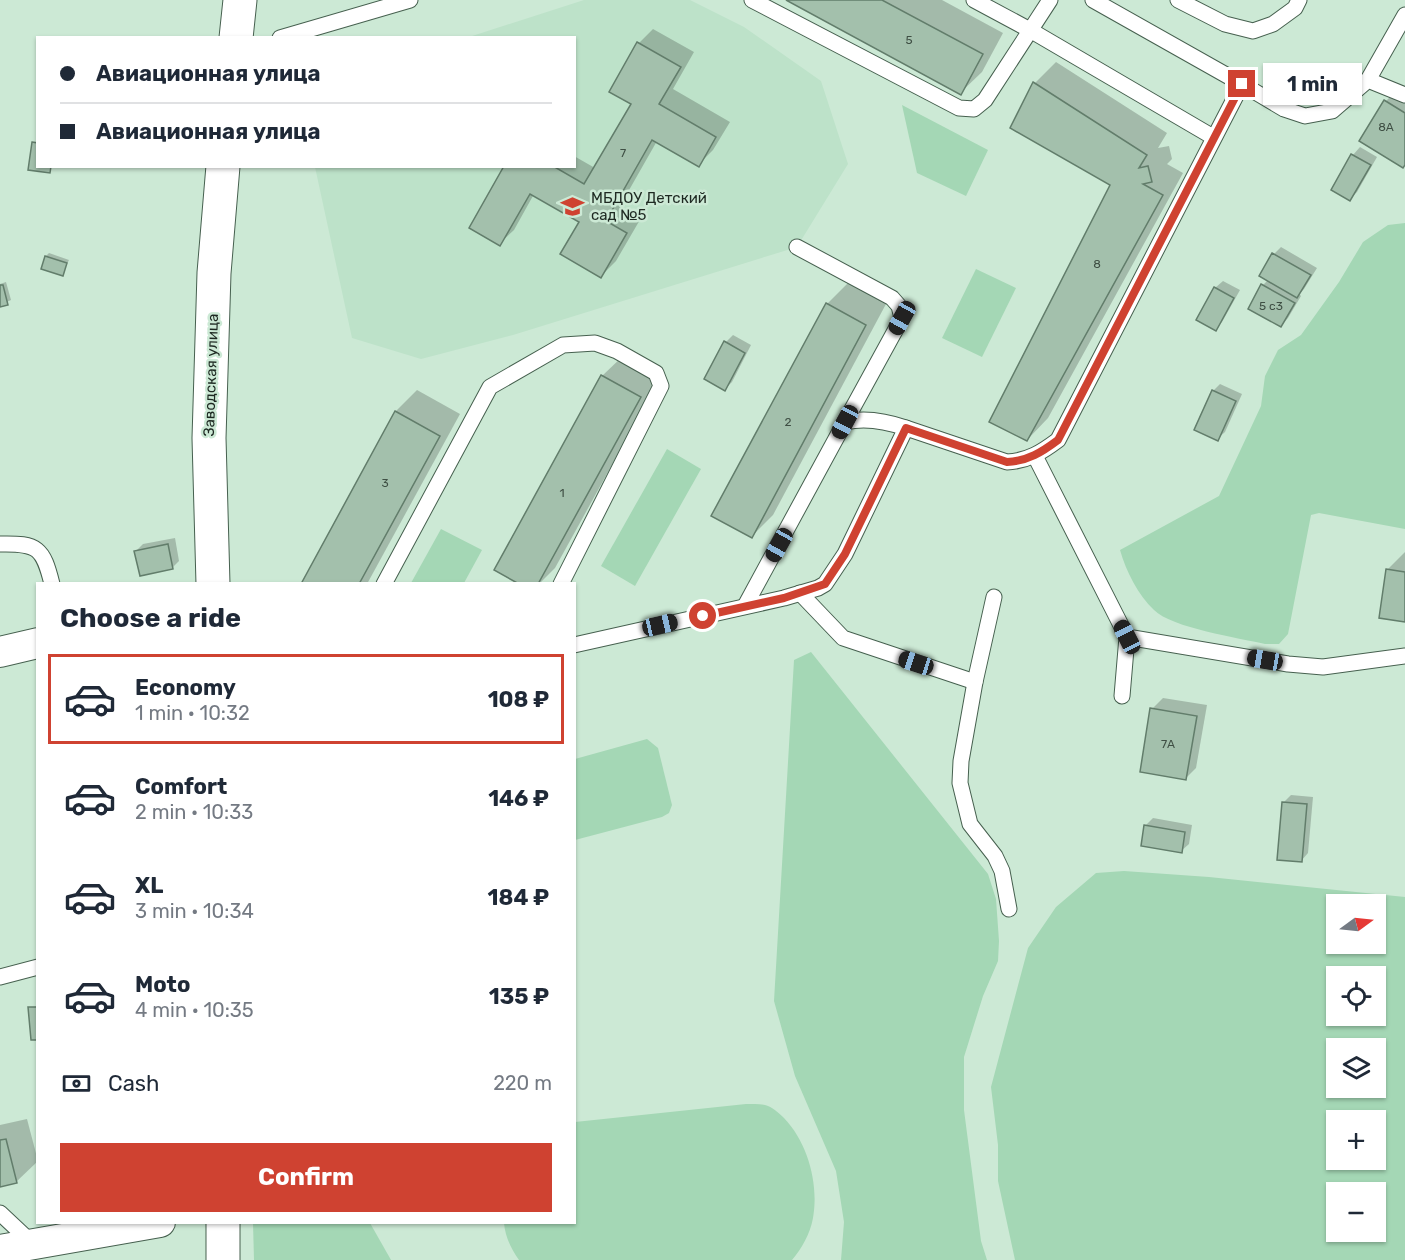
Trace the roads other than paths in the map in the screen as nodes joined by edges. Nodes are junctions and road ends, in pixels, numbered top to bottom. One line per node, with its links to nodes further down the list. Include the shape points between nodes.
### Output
1 (240, 0): 11 (street)
2 (410, 0): 12 (lane)
3 (752, 0): 10 (lane, via 959,108 974,109 986,100)
4 (974, 0): 10 (lane)
5 (1050, 0): 10 (lane)
6 (1093, 0): 14 (lane)
7 (1178, 0): 8 (lane, via 1225,24 1253,32 1273,24)
8 (1297, 4)
9 (1405, 15): 13 (lane)
10 (1030, 30): 16 (lane)
11 (236, 36)
12 (287, 36)
13 (1368, 80): 14 (lane, via 1332,111 1305,116 1284,109); 15 (lane)
14 (1242, 84): 16 (lane)
15 (1405, 95)
16 (1213, 137): 21 (lane, via 1058,440)
17 (223, 168): 24 (street, Заводская улица, via 214,273 209,438)
18 (797, 247): 19 (lane, via 892,298 899,306 902,318)
19 (845, 422): 20 (lane, via 872,420); 29 (lane)
20 (906, 428): 21 (lane, via 1007,462); 27 (lane, via 831,577 818,588)
21 (1035, 456): 30 (lane)
22 (0, 544): 23 (lane, via 19,543 39,551 46,560)
23 (52, 582)
24 (213, 582)
25 (385, 582): 26 (lane, via 490,387 563,345 595,343 656,373 661,386)
26 (562, 582)
27 (800, 593): 29 (lane); 35 (lane, via 843,638)
28 (994, 597): 35 (lane)
29 (745, 606): 32 (lane)
30 (1127, 637): 34 (lane, via 1323,667); 36 (lane)
31 (36, 643): 33 (street)
32 (576, 645)
33 (0, 652)
34 (1405, 656)
35 (975, 682): 37 (lane, via 960,783 970,824 1002,871)
36 (1122, 696)
37 (1009, 909)
38 (36, 968): 39 (lane)
39 (0, 977)
40 (0, 1213): 43 (lane)
41 (148, 1224): 43 (street)
42 (223, 1224): 45 (street)
43 (33, 1244): 44 (street)
44 (0, 1250)
45 (223, 1260)

